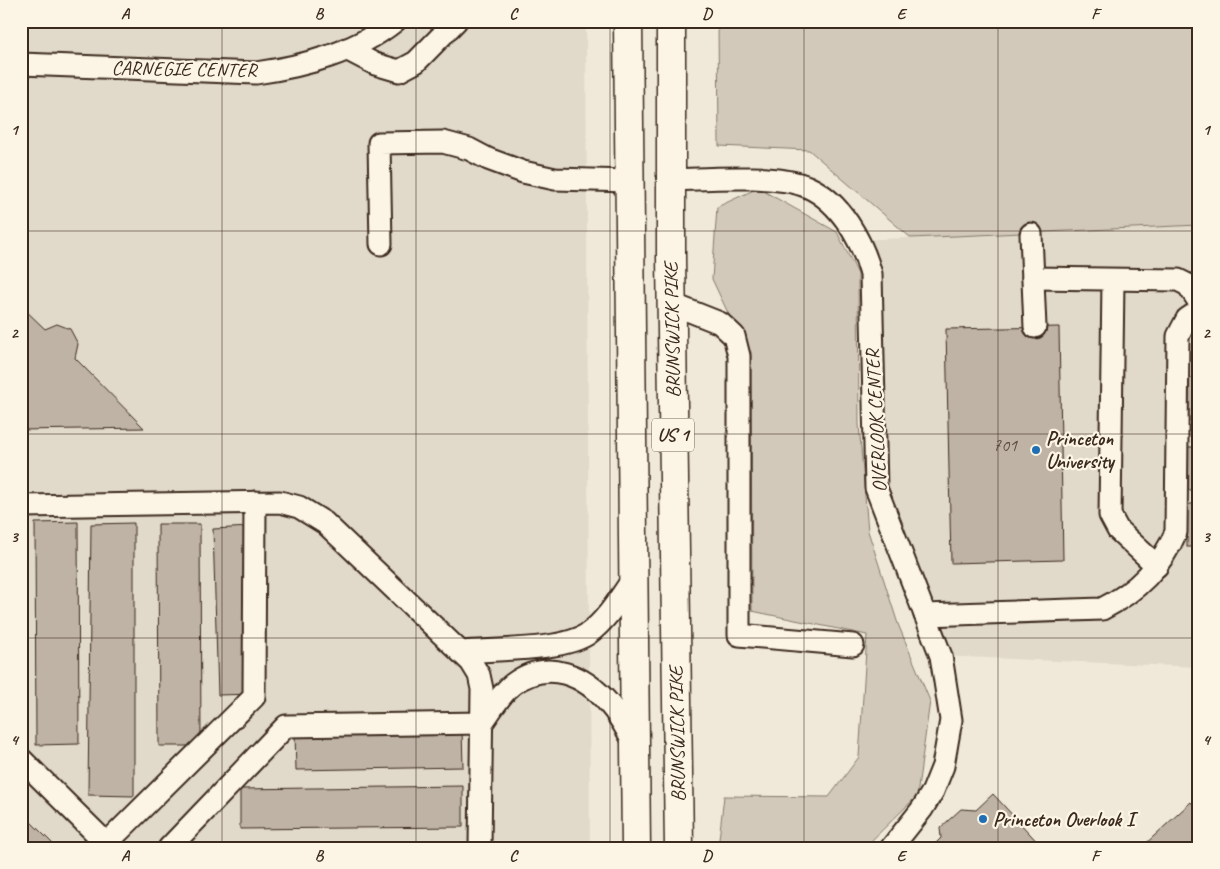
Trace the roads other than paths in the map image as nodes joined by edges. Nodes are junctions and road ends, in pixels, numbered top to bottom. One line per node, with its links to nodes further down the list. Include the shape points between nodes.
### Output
1 (395, 21): 5 (street, CARNEGIE CENTER)
2 (456, 21): 5 (street, via 420,59 399,71 374,64)
3 (628, 21): 8 (highway, BRUNSWICK PIKE / US 1)
4 (670, 21): 7 (highway, BRUNSWICK PIKE / US 1)
5 (346, 49): 6 (street, CARNEGIE CENTER, via 293,67 256,73)
6 (21, 64)
7 (671, 180): 14 (highway, BRUNSWICK PIKE / US 1); 21 (street, OVERLOOK CENTER, via 770,179 807,186 822,196 849,224 871,274 876,488)
8 (629, 181): 10 (street, via 555,179 523,172 470,149 443,142 379,143); 20 (highway, BRUNSWICK PIKE / US 1)
9 (1032, 234): 11 (street)
10 (381, 244)
11 (1033, 278): 12 (street); 16 (street)
12 (1113, 280): 13 (street, via 1178,280 1188,286); 19 (street, via 1110,515 1118,530)
13 (1199, 302)
14 (672, 304): 22 (street, via 720,323 734,336 739,356 738,635); 31 (highway, BRUNSWICK PIKE / US 1)
15 (1199, 311): 19 (street, via 1187,319 1178,336 1176,532)
16 (1035, 327)
17 (255, 502): 18 (street); 23 (street, via 280,502 299,507 325,523); 27 (street, via 254,697)
18 (21, 506)
19 (1157, 566): 21 (street, via 1123,599 1102,609)
20 (633, 579): 23 (street, via 605,618 588,634 560,645); 25 (highway, BRUNSWICK PIKE / US 1)
21 (925, 615): 32 (street, OVERLOOK CENTER, via 946,676 951,720 949,742 933,791)
22 (854, 645)
23 (461, 652): 24 (street, via 480,675)
24 (482, 723): 25 (street, via 512,685 534,671 562,671 589,683 611,705); 28 (street, via 286,726); 29 (street)
25 (636, 744): 30 (highway, BRUNSWICK PIKE / US 1)
26 (21, 760): 27 (street)
27 (106, 846)
28 (169, 848)
29 (480, 848)
30 (636, 848)
31 (679, 848)
32 (891, 848)

